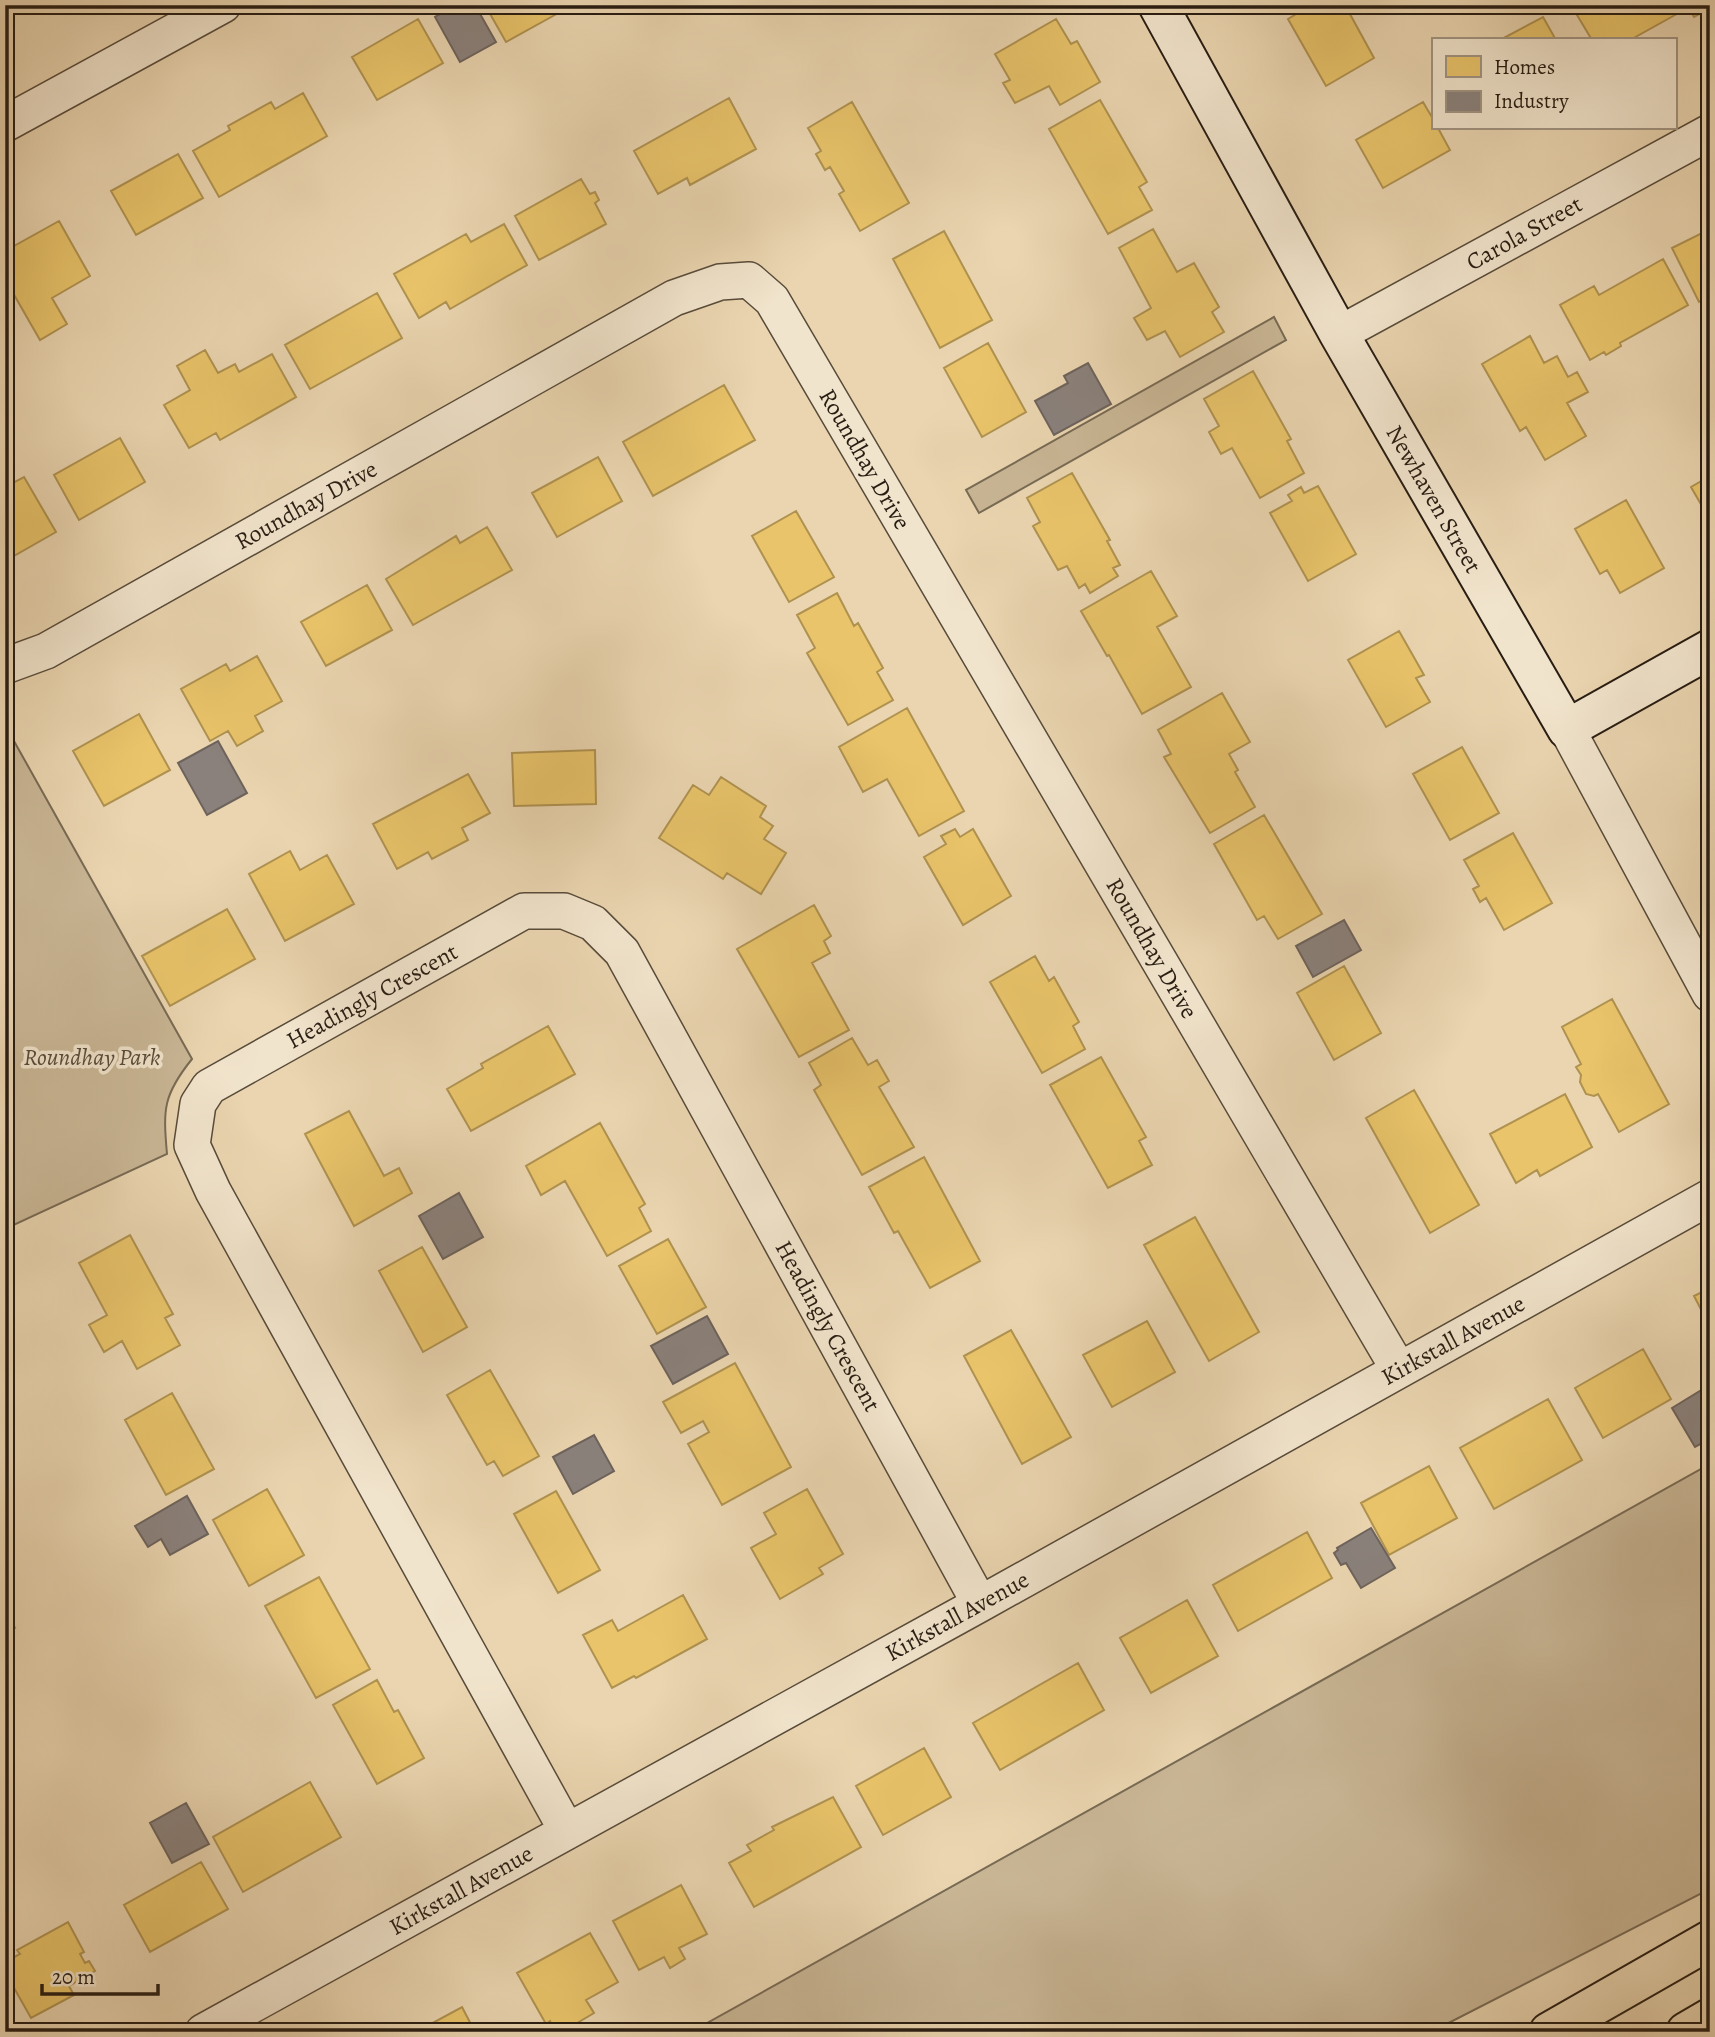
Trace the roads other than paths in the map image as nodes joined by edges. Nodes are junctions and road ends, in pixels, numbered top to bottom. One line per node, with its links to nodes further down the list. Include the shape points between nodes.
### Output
1 (223, 5): 3 (street)
2 (1158, 5): 5 (street, Newhaven Street)
3 (5, 124)
4 (1710, 132): 5 (street, Carola Street)
5 (1339, 334): 8 (street, Newhaven Street)
6 (1710, 649): 8 (street)
7 (5, 666): 11 (street, Roundhay Drive, via 46,651 674,298 720,282 749,280 772,300)
8 (1567, 729): 9 (street, Newhaven Street)
9 (1710, 994)
10 (1710, 1197): 11 (street, Kirkstall Avenue)
11 (1399, 1370): 12 (street, Kirkstall Avenue)
12 (980, 1604): 13 (street, Kirkstall Avenue); 13 (street, Headingly Crescent, via 622,952 593,923 564,911 524,911 209,1087 198,1104 192,1145 213,1191)
13 (567, 1831): 16 (street, Kirkstall Avenue)
14 (1710, 1940): 17 (main road)
15 (1710, 2018): 18 (main road)
16 (204, 2032)
17 (1549, 2032)
18 (1686, 2032)

